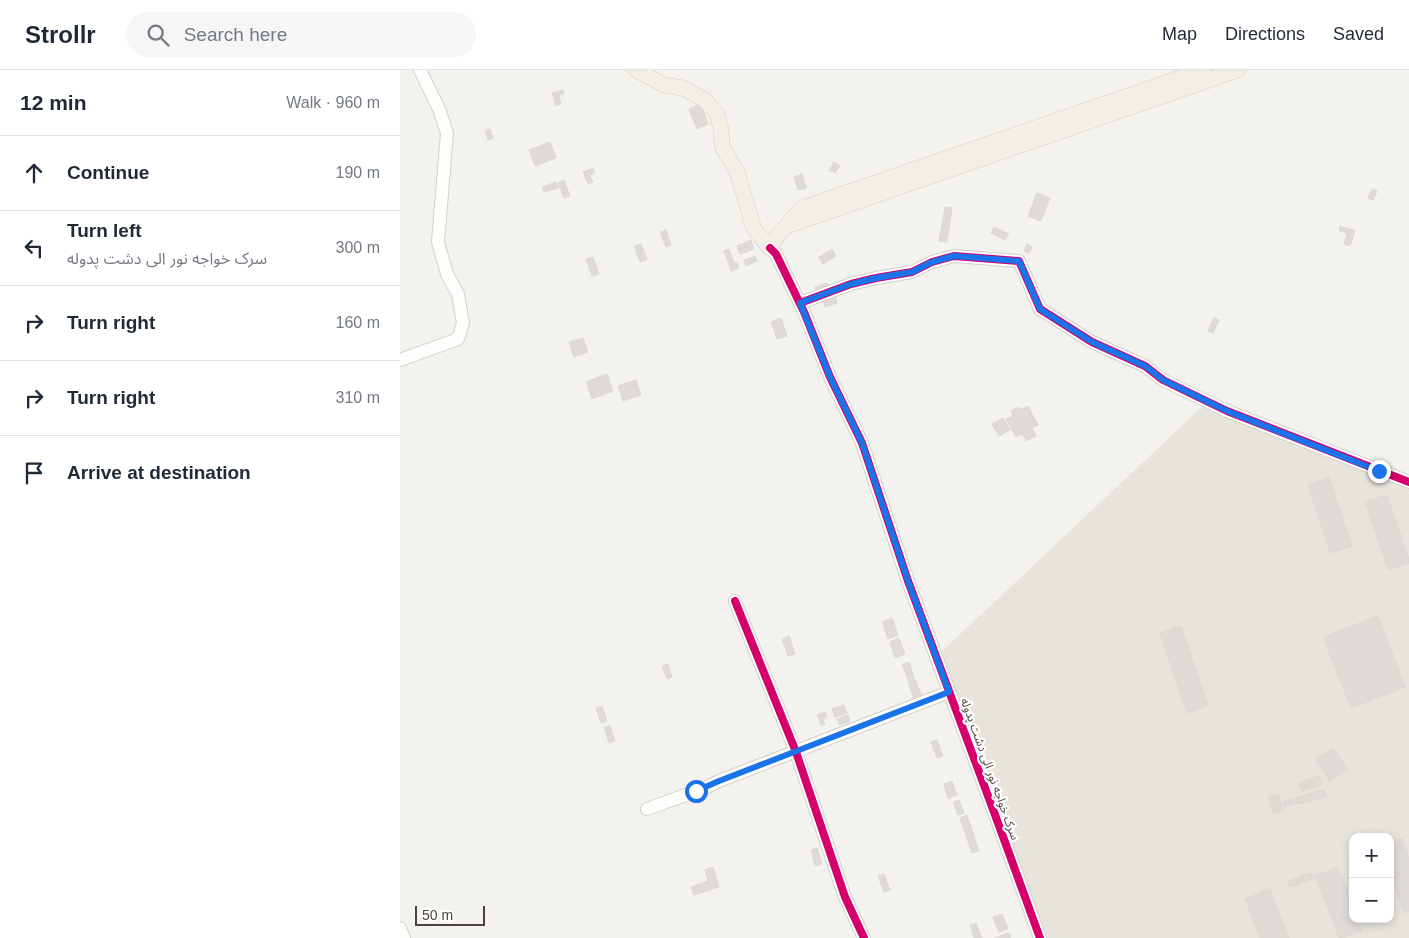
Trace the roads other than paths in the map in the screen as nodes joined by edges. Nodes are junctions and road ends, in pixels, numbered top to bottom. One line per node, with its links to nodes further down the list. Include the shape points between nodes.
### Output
1 (420, 70): 8 (street, via 448,133 438,242 447,274 458,294 463,323 458,339)
2 (636, 70): 6 (main road, سرک خواجه نور الی دشت پدوله, via 664,85 682,88 705,100 717,114 722,146 737,172 754,229)
3 (1203, 70): 5 (main road, via 802,208)
4 (1238, 70): 5 (main road)
5 (788, 225): 6 (main road)
6 (770, 248): 7 (street, سرک خواجه نور الی دشت پدوله)
7 (800, 303): 9 (street, via 851,284 912,272 954,256 1019,261 1040,309 1092,342 1145,366 1163,380 1227,411); 11 (street, سرک خواجه نور الی دشت پدوله, via 830,377 862,443)
8 (400, 360)
9 (1409, 482)
10 (735, 601): 12 (street)
11 (949, 692): 12 (street); 17 (street, سرک خواجه نور الی دشت پدوله)
12 (796, 752): 13 (street); 16 (street, via 845,897)
13 (647, 809)
14 (400, 928): 15 (street)
15 (404, 938)
16 (864, 938)
17 (1040, 938)

